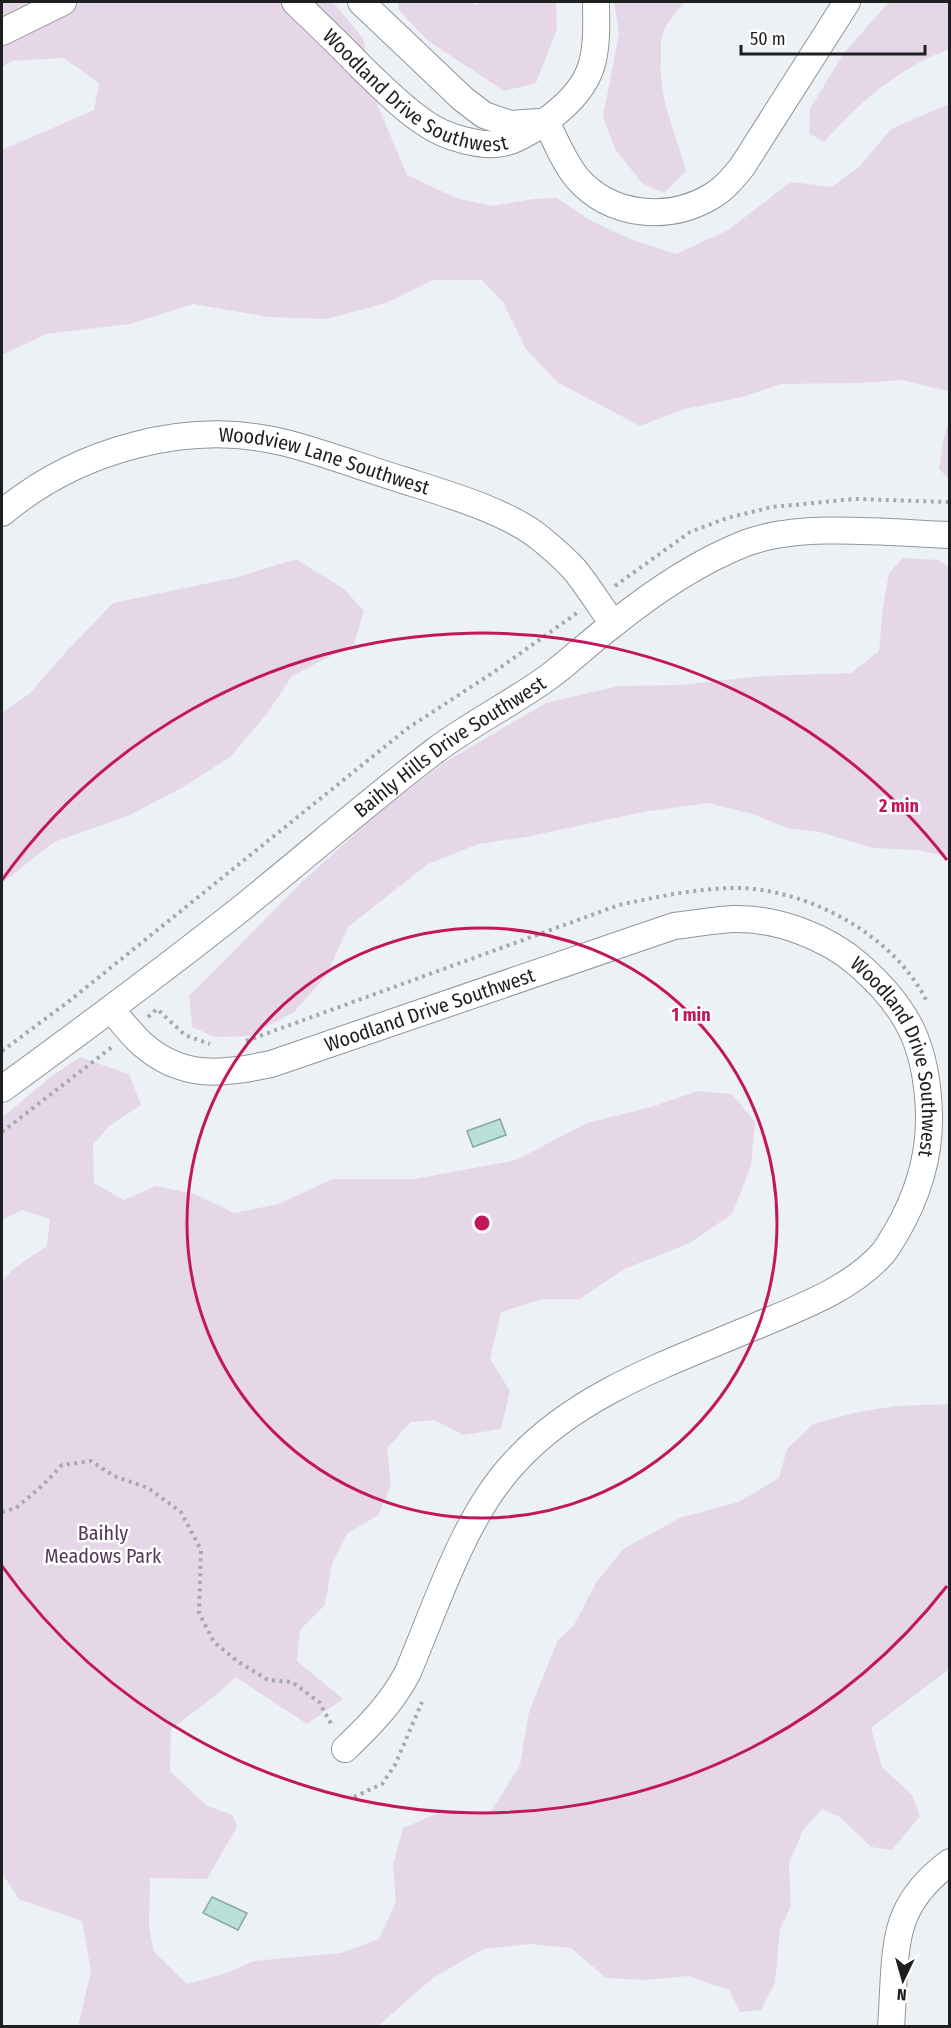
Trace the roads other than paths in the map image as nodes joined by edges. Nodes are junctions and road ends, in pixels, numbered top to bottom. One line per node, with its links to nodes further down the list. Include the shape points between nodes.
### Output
1 (63, 2): 6 (street)
2 (295, 2): 7 (street, Woodland Drive Southwest, via 392,97 426,124 450,136 480,143 507,142)
3 (361, 2): 7 (street, Woodland Drive Southwest, via 484,115 510,124)
4 (596, 2): 7 (street, Woodland Drive Southwest, via 594,58 589,74 569,104)
5 (847, 2): 7 (street, via 742,167 728,184 695,205 656,213 638,212 605,200 577,178)
6 (2, 32)
7 (546, 121)
8 (2, 513): 10 (street, Woodview Lane Southwest, via 46,481 139,444 185,436 234,435 285,443 438,491 497,514 538,537 573,568)
9 (950, 535): 10 (street, Baihly Hills Drive Southwest, via 819,531 778,535 748,543 680,576)
10 (613, 624): 11 (street, Baihly Hills Drive Southwest, via 551,674 435,751)
11 (111, 1009): 12 (street, Baihly Hills Drive Southwest); 13 (street, Woodland Drive Southwest, via 142,1044 163,1060 213,1074 237,1071 271,1064 674,926 735,919 777,924 818,938 853,960 883,987 907,1018 921,1051 928,1088 929,1129 921,1178 908,1213 885,1252 827,1294 632,1379 587,1403 547,1432 515,1462 490,1494 468,1531 397,1692 376,1720)
12 (2, 1089)
13 (345, 1749)
14 (950, 1862): 15 (street, via 920,1890 904,1916)
15 (891, 2026)

